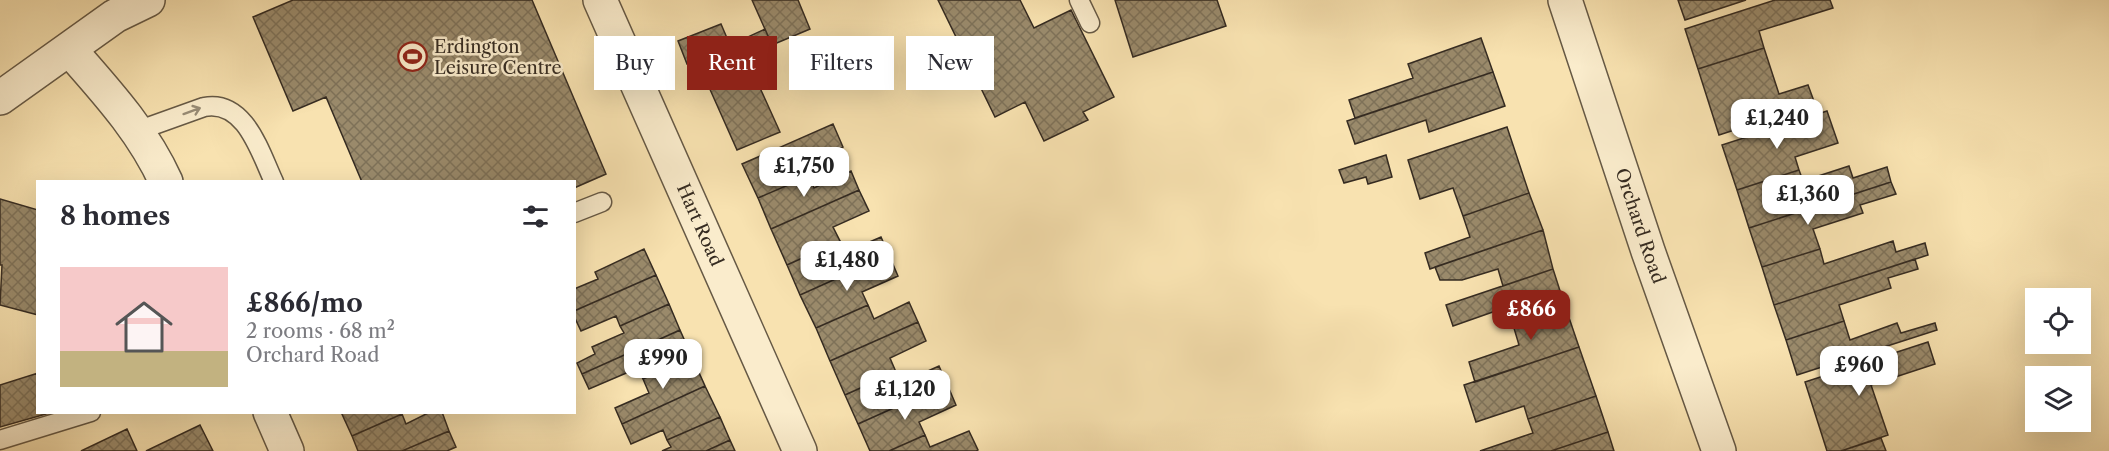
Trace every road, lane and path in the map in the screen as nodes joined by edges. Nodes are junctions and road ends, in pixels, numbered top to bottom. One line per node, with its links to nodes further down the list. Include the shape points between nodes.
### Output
1 (148, 0): 5 (street)
2 (600, 0): 18 (street, Hart Road)
3 (1079, 0): 6 (lane)
4 (1565, 0): 19 (street, Orchard Road)
5 (107, 8): 7 (street)
6 (1090, 23)
7 (70, 50): 8 (street); 9 (street)
8 (0, 98)
9 (136, 131): 10 (street); 11 (lane, one-way to 11, via 204,107 222,106 248,129)
10 (165, 180)
11 (273, 180)
12 (602, 202): 13 (lane)
13 (576, 212)
14 (84, 414): 16 (lane)
15 (271, 414): 17 (street)
16 (0, 440)
17 (287, 451)
18 (800, 451)
19 (1719, 451)

